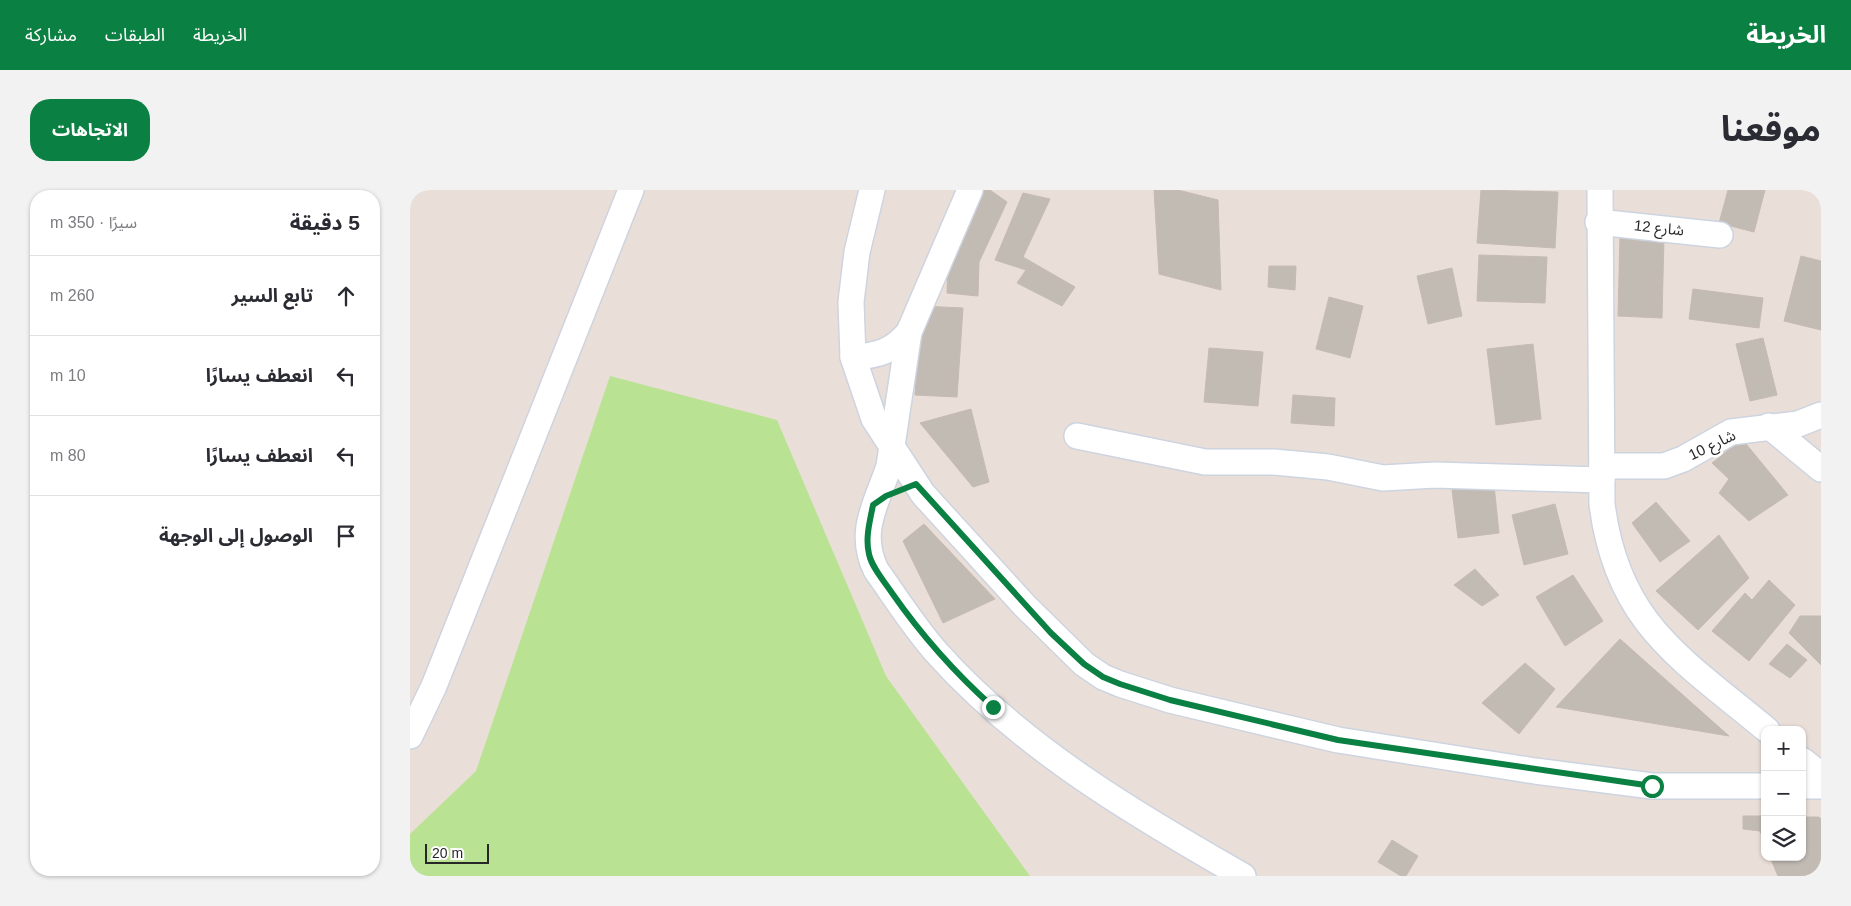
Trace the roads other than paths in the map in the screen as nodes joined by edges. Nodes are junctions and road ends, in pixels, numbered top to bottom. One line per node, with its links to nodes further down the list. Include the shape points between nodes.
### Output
1 (632, 190): 18 (street, via 437,677)
2 (872, 190): 8 (street, via 857,252 851,302)
3 (970, 190): 7 (street)
4 (1600, 190): 5 (street)
5 (1598, 222): 6 (street, شارع 12); 14 (street)
6 (1720, 235)
7 (909, 332): 8 (street, via 888,351 874,356); 12 (street)
8 (853, 357): 12 (street, via 874,419)
9 (1821, 415): 10 (street, شارع 10, via 1798,424)
10 (1769, 426): 13 (street); 14 (street, شارع 10, via 1731,432 1664,466)
11 (1078, 436): 14 (street, شارع 10, via 1205,462 1321,466 1383,478)
12 (892, 445): 15 (street); 16 (street, via 882,486)
13 (1821, 469)
14 (1602, 473): 17 (street, via 1602,504 1610,552 1642,617 1674,653)
15 (916, 484): 16 (street); 21 (street, via 1002,581 1072,653 1103,677 1128,687 1170,700 1390,750 1652,786)
16 (873, 505): 24 (street, via 867,542 876,570 921,633 963,680 1016,728 1126,808)
17 (1762, 726)
18 (410, 736)
19 (1806, 763): 20 (street)
20 (1821, 775)
21 (1761, 786)
22 (1806, 786): 23 (street)
23 (1821, 786)
24 (1243, 876)

